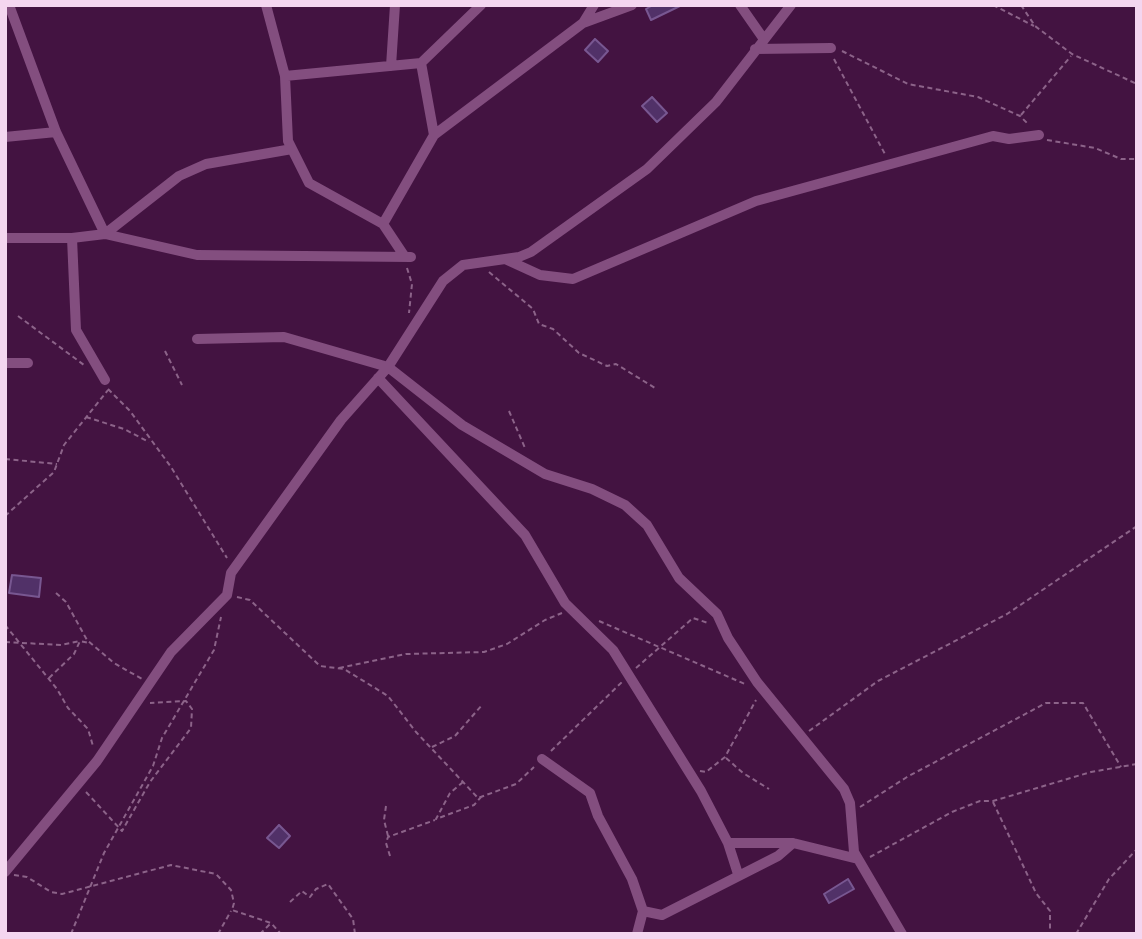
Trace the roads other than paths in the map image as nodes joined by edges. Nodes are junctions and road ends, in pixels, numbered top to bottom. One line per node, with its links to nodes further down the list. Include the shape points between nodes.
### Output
1 (9, 5): 16 (street)
2 (266, 5): 15 (street)
3 (395, 5): 14 (street)
4 (481, 5): 13 (street)
5 (594, 5): 9 (street)
6 (632, 5): 9 (street)
7 (740, 5): 10 (street)
8 (791, 5): 10 (street)
9 (583, 23): 17 (street)
10 (763, 38): 12 (street)
11 (831, 48): 12 (street)
12 (755, 49): 25 (street, via 716,102 647,169 544,244)
13 (421, 63): 14 (street); 17 (street)
14 (391, 66): 15 (street)
15 (285, 76): 20 (street)
16 (56, 132): 19 (street); 22 (street)
17 (434, 135): 21 (street)
18 (1038, 135): 25 (street, via 993,136 756,201 573,279 540,275)
19 (5, 137)
20 (292, 149): 21 (street, via 309,183); 22 (street, via 206,164 179,176)
21 (383, 224): 22 (street, via 407,259 197,255)
22 (105, 234): 24 (street)
23 (5, 238): 24 (street)
24 (72, 238): 31 (street, via 76,330)
25 (505, 259): 29 (street, via 463,265 443,281)
26 (197, 339): 29 (street, via 284,337)
27 (5, 363): 28 (street)
28 (28, 363)
29 (388, 367): 30 (street); 35 (street, via 462,425 535,468 625,505 647,525 679,578 710,605 765,692 844,789)
30 (378, 377): 33 (street, via 525,535 571,609 613,650); 36 (street, via 341,420 231,573 227,594 171,652 97,761)
31 (104, 384)
32 (542, 759): 38 (street, via 590,793)
33 (728, 843): 34 (street); 37 (street)
34 (793, 843): 35 (street); 37 (street, via 778,856)
35 (858, 859): 40 (street)
36 (5, 872)
37 (738, 874): 38 (street, via 662,915)
38 (643, 911): 39 (street)
39 (637, 934)
40 (902, 934)

